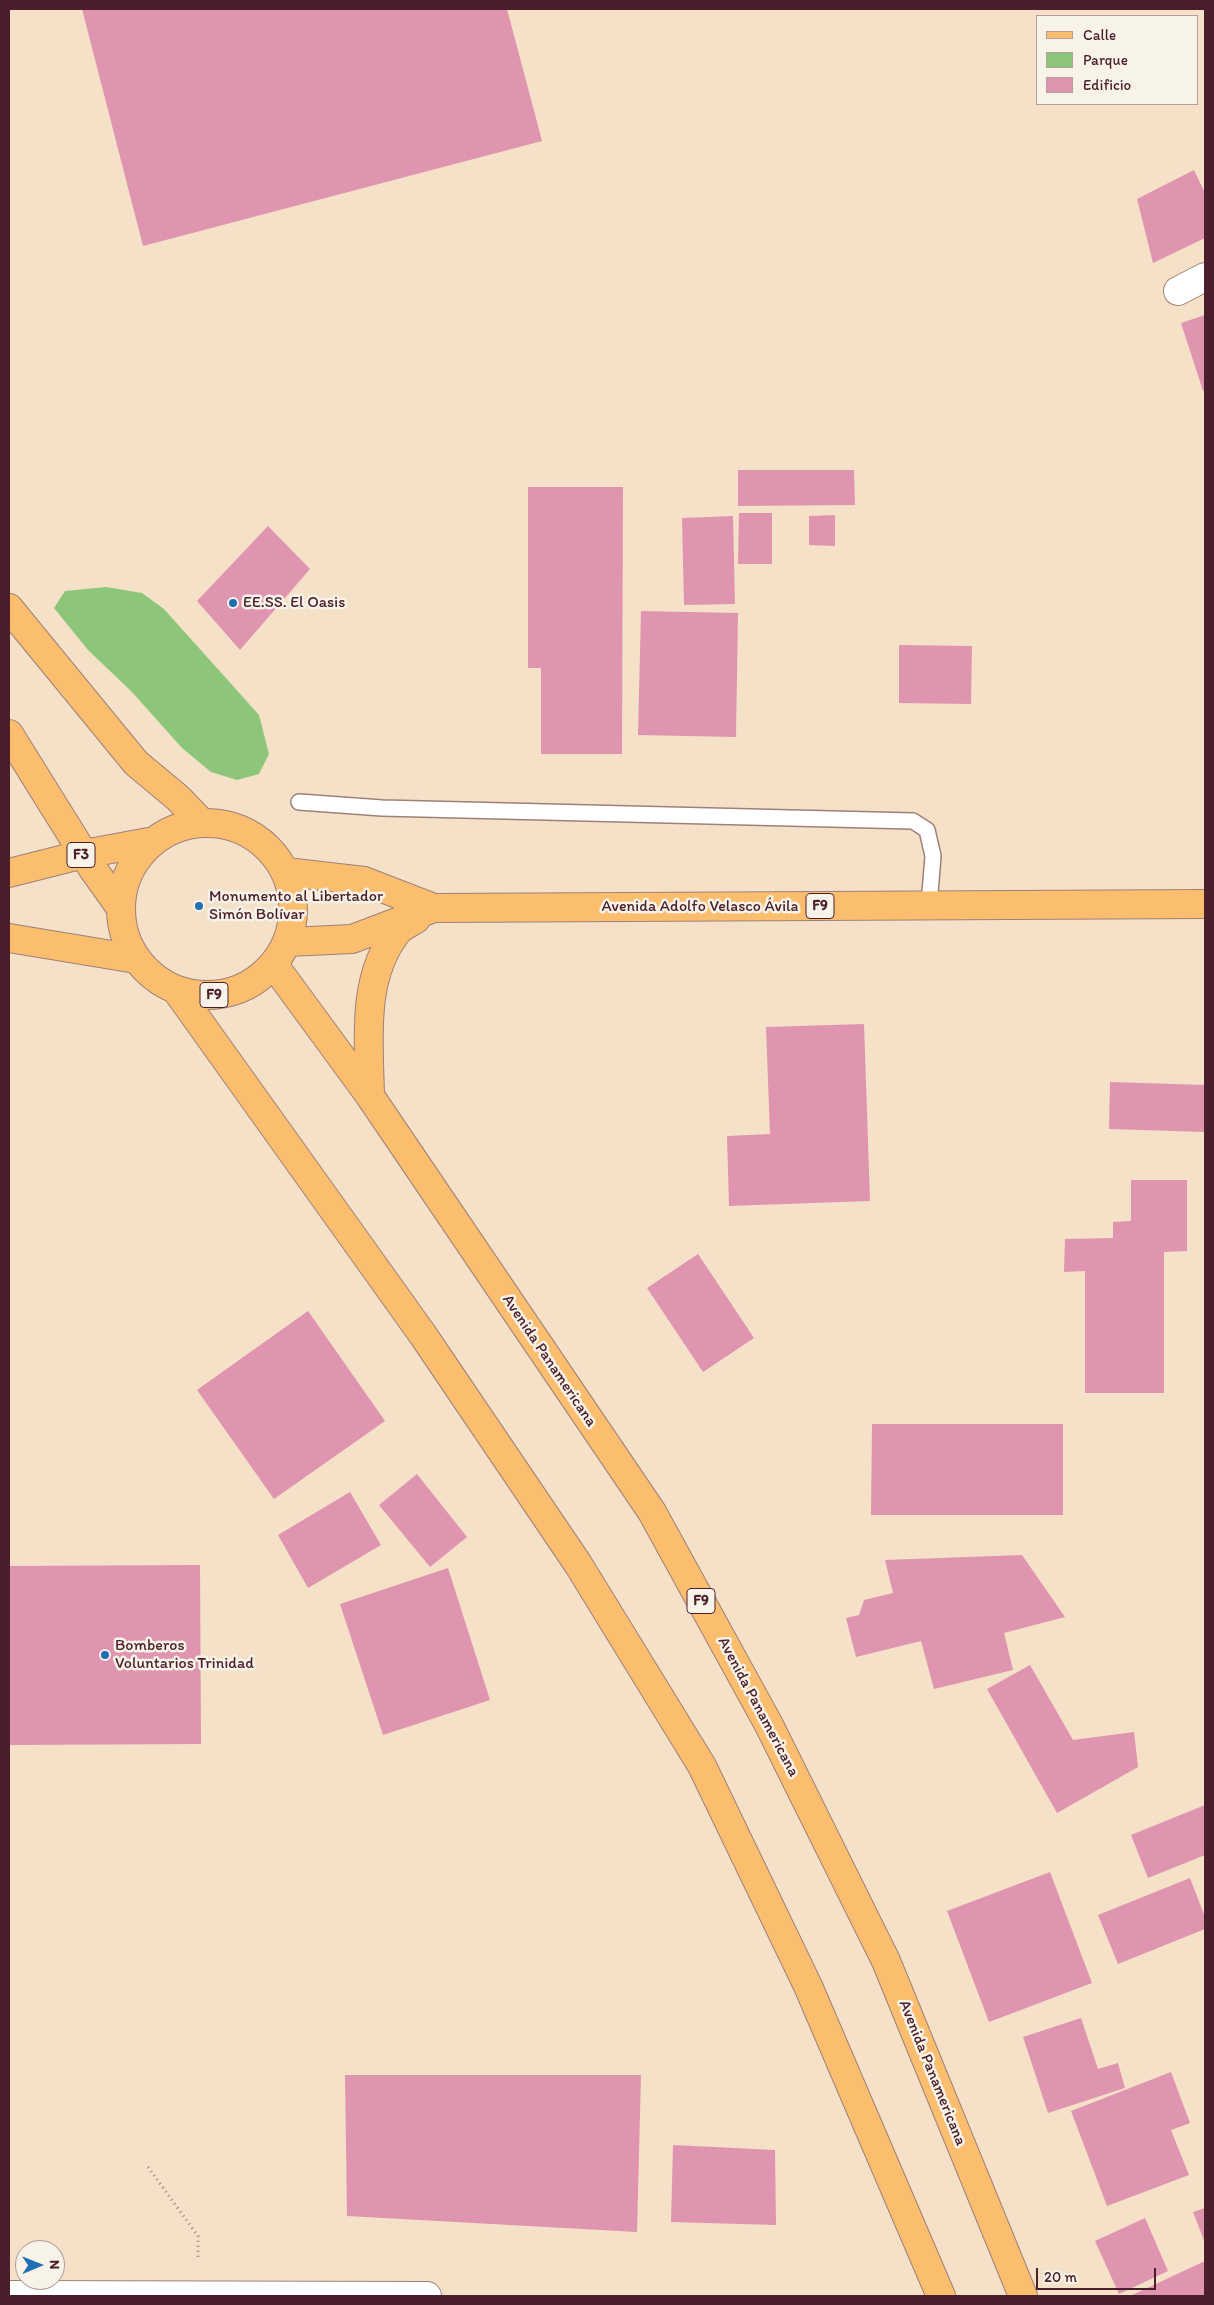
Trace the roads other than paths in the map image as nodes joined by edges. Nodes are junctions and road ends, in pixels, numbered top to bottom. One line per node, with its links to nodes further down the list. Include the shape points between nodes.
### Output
1 (1205, 277): 2 (street)
2 (1178, 291)
3 (9, 608): 6 (main road, via 136,763)
4 (9, 734): 8 (main road)
5 (299, 802): 12 (lane, via 382,808 913,821 927,830 933,856)
6 (201, 822): 7 (main road, F9, via 176,828); 9 (main road, F9, via 231,825 258,838)
7 (154, 841): 8 (main road, F3); 13 (main road, F9, via 136,859 125,882)
8 (84, 854): 10 (main road, F3); 13 (main road)
9 (286, 872): 14 (main road, Avenida Adolfo Velasco Ávila / F9, via 364,881); 16 (main road, F9, via 293,895 293,919)
10 (9, 873)
11 (1205, 904): 12 (main road, Avenida Adolfo Velasco Ávila / F9)
12 (928, 905): 14 (main road, Avenida Adolfo Velasco Ávila / F9)
13 (120, 907): 17 (main road, F9, via 124,934)
14 (434, 908): 16 (main road, Avenida Adolfo Velasco Ávila / F9, via 352,939); 20 (main road, via 397,931 375,972 368,1025)
15 (9, 938): 17 (main road)
16 (288, 942): 18 (main road, F9)
17 (136, 959): 19 (main road, F9, via 154,978)
18 (274, 965): 19 (main road, F9, via 254,983 230,994 204,996); 20 (main road, Avenida Panamericana / F9)
19 (177, 991): 23 (main road, F9, via 440,1360 578,1564 702,1766 808,1986)
20 (370, 1096): 24 (main road, Avenida Panamericana / F9, via 652,1512 769,1725 886,1960)
21 (9, 2295): 22 (street)
22 (427, 2296)
23 (941, 2296)
24 (1023, 2296)

